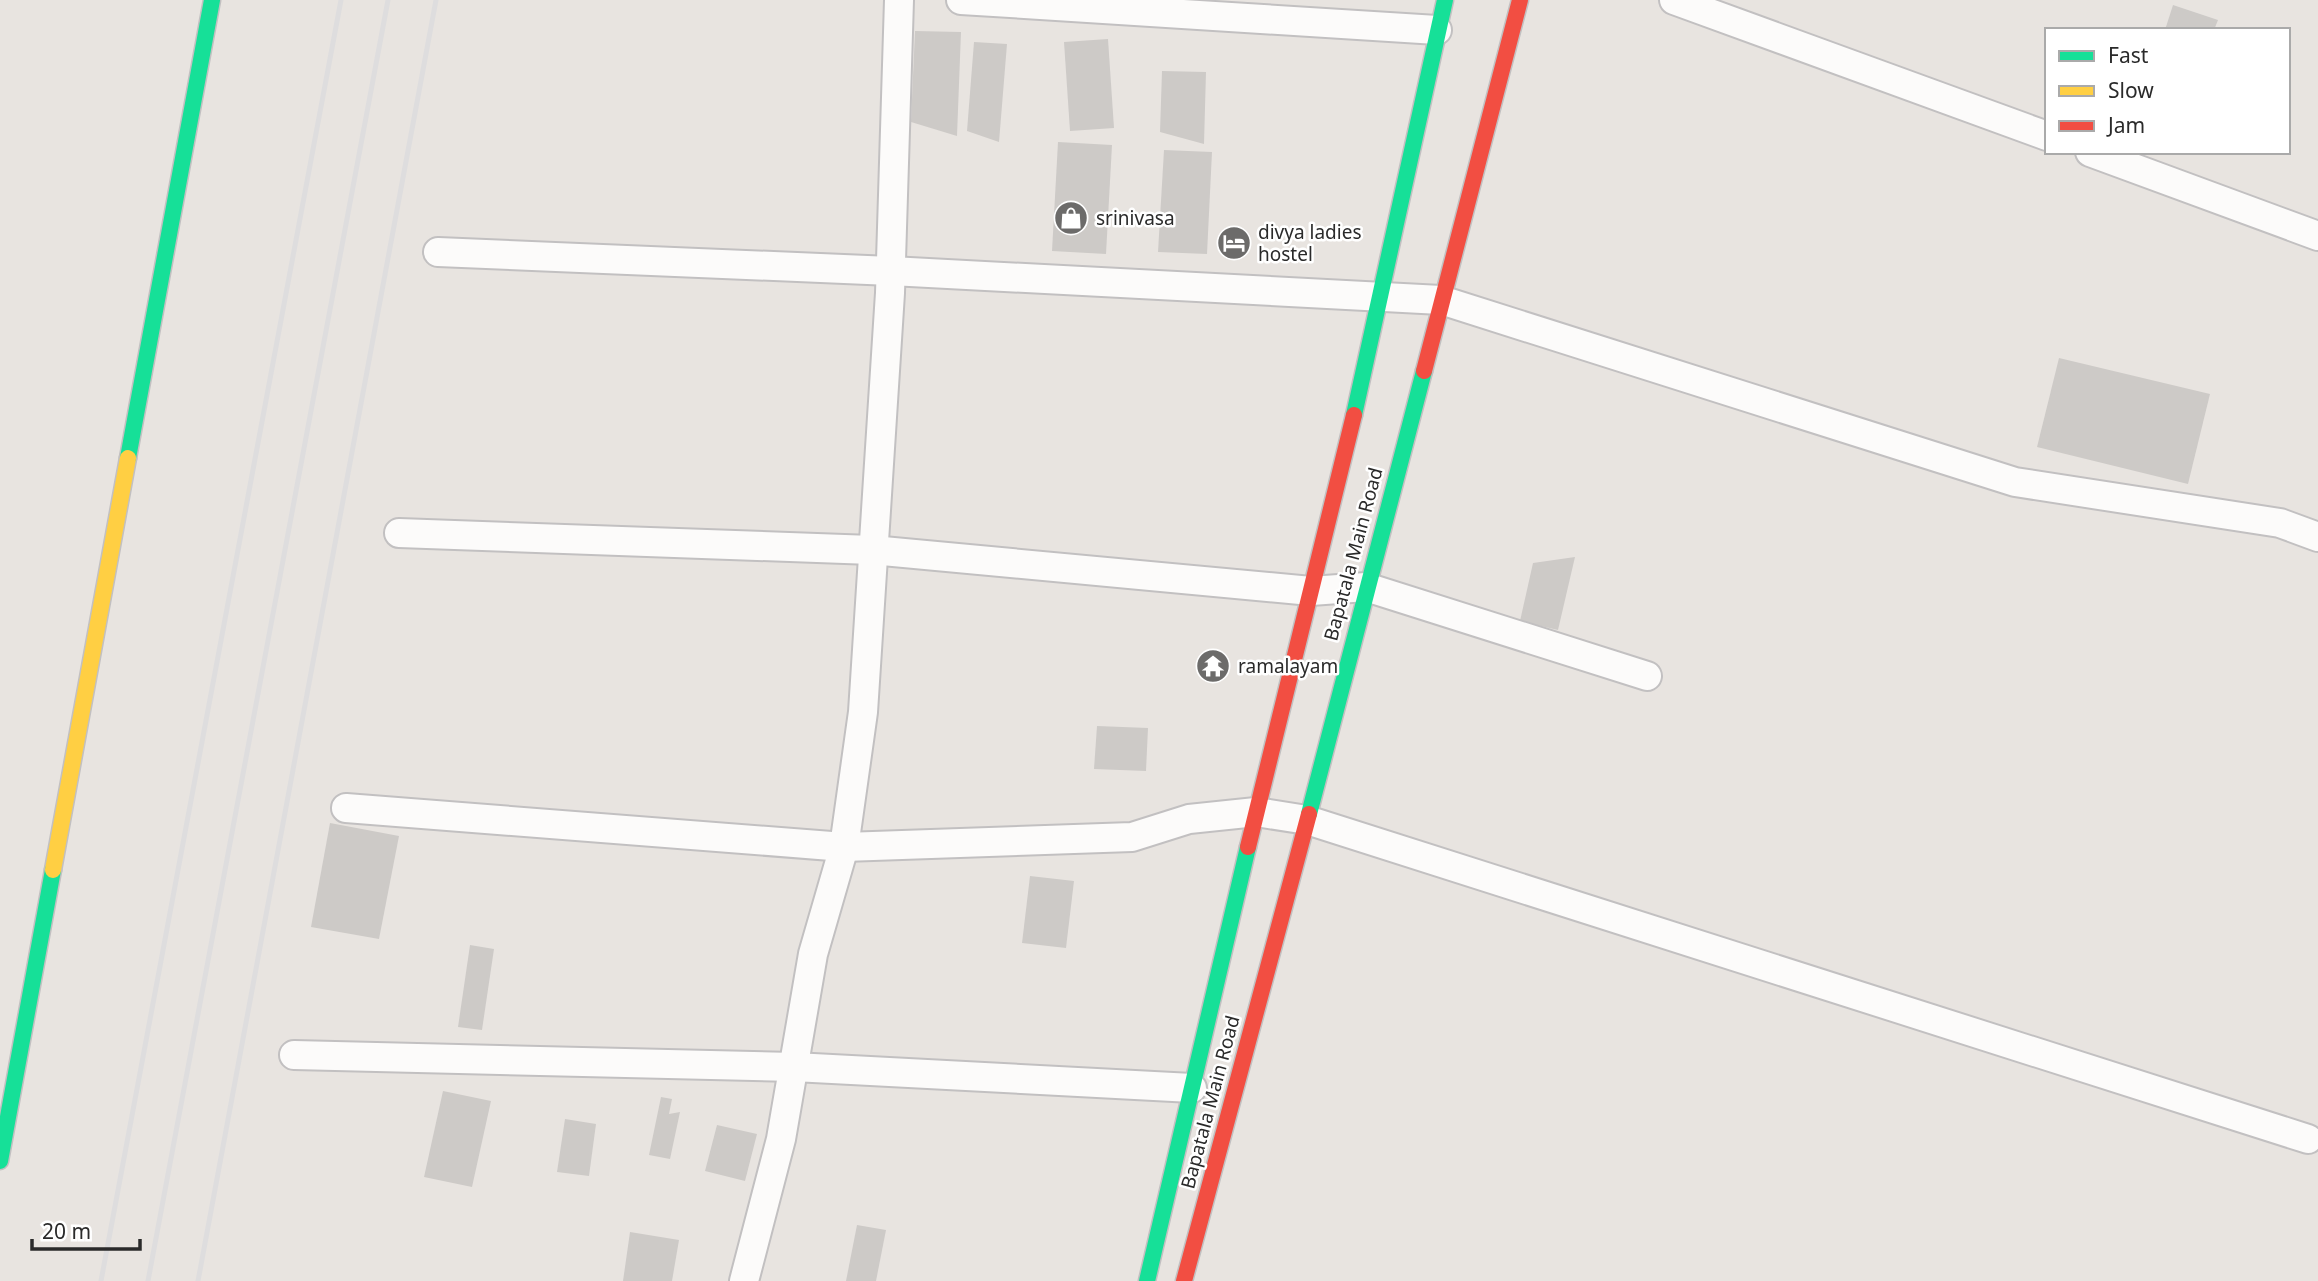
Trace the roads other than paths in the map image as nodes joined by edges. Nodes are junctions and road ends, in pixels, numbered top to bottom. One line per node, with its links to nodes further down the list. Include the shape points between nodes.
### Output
1 (212, 0): 29 (main road)
2 (899, 0): 12 (street)
3 (961, 0): 7 (street)
4 (1445, 0): 7 (main road)
5 (1520, 0): 14 (main road, Bapatala Main Road)
6 (1674, 0): 8 (street)
7 (1437, 30): 13 (main road)
8 (2045, 135)
9 (2095, 154): 10 (street)
10 (2318, 236)
11 (438, 252): 12 (street)
12 (891, 271): 13 (street); 17 (street)
13 (1379, 297): 14 (street); 19 (main road)
14 (1441, 300): 16 (street, via 2015,482 2280,523); 18 (main road, Bapatala Main Road)
15 (400, 533): 17 (street)
16 (2318, 537)
17 (872, 550): 19 (street); 24 (street, via 863,712)
18 (1366, 587): 19 (street); 20 (street); 23 (main road, Bapatala Main Road)
19 (1311, 591): 22 (main road)
20 (1647, 676)
21 (346, 808): 24 (street)
22 (1256, 812): 23 (street); 24 (street, via 1189,819 1132,837); 27 (main road)
23 (1307, 820): 28 (street); 32 (main road, Bapatala Main Road)
24 (844, 847): 26 (street, via 813,954)
25 (294, 1055): 26 (street)
26 (794, 1067): 27 (street); 30 (street, via 781,1139)
27 (1192, 1088): 31 (main road)
28 (2308, 1139)
29 (0, 1161)
30 (744, 1281)
31 (1147, 1281)
32 (1184, 1281)

